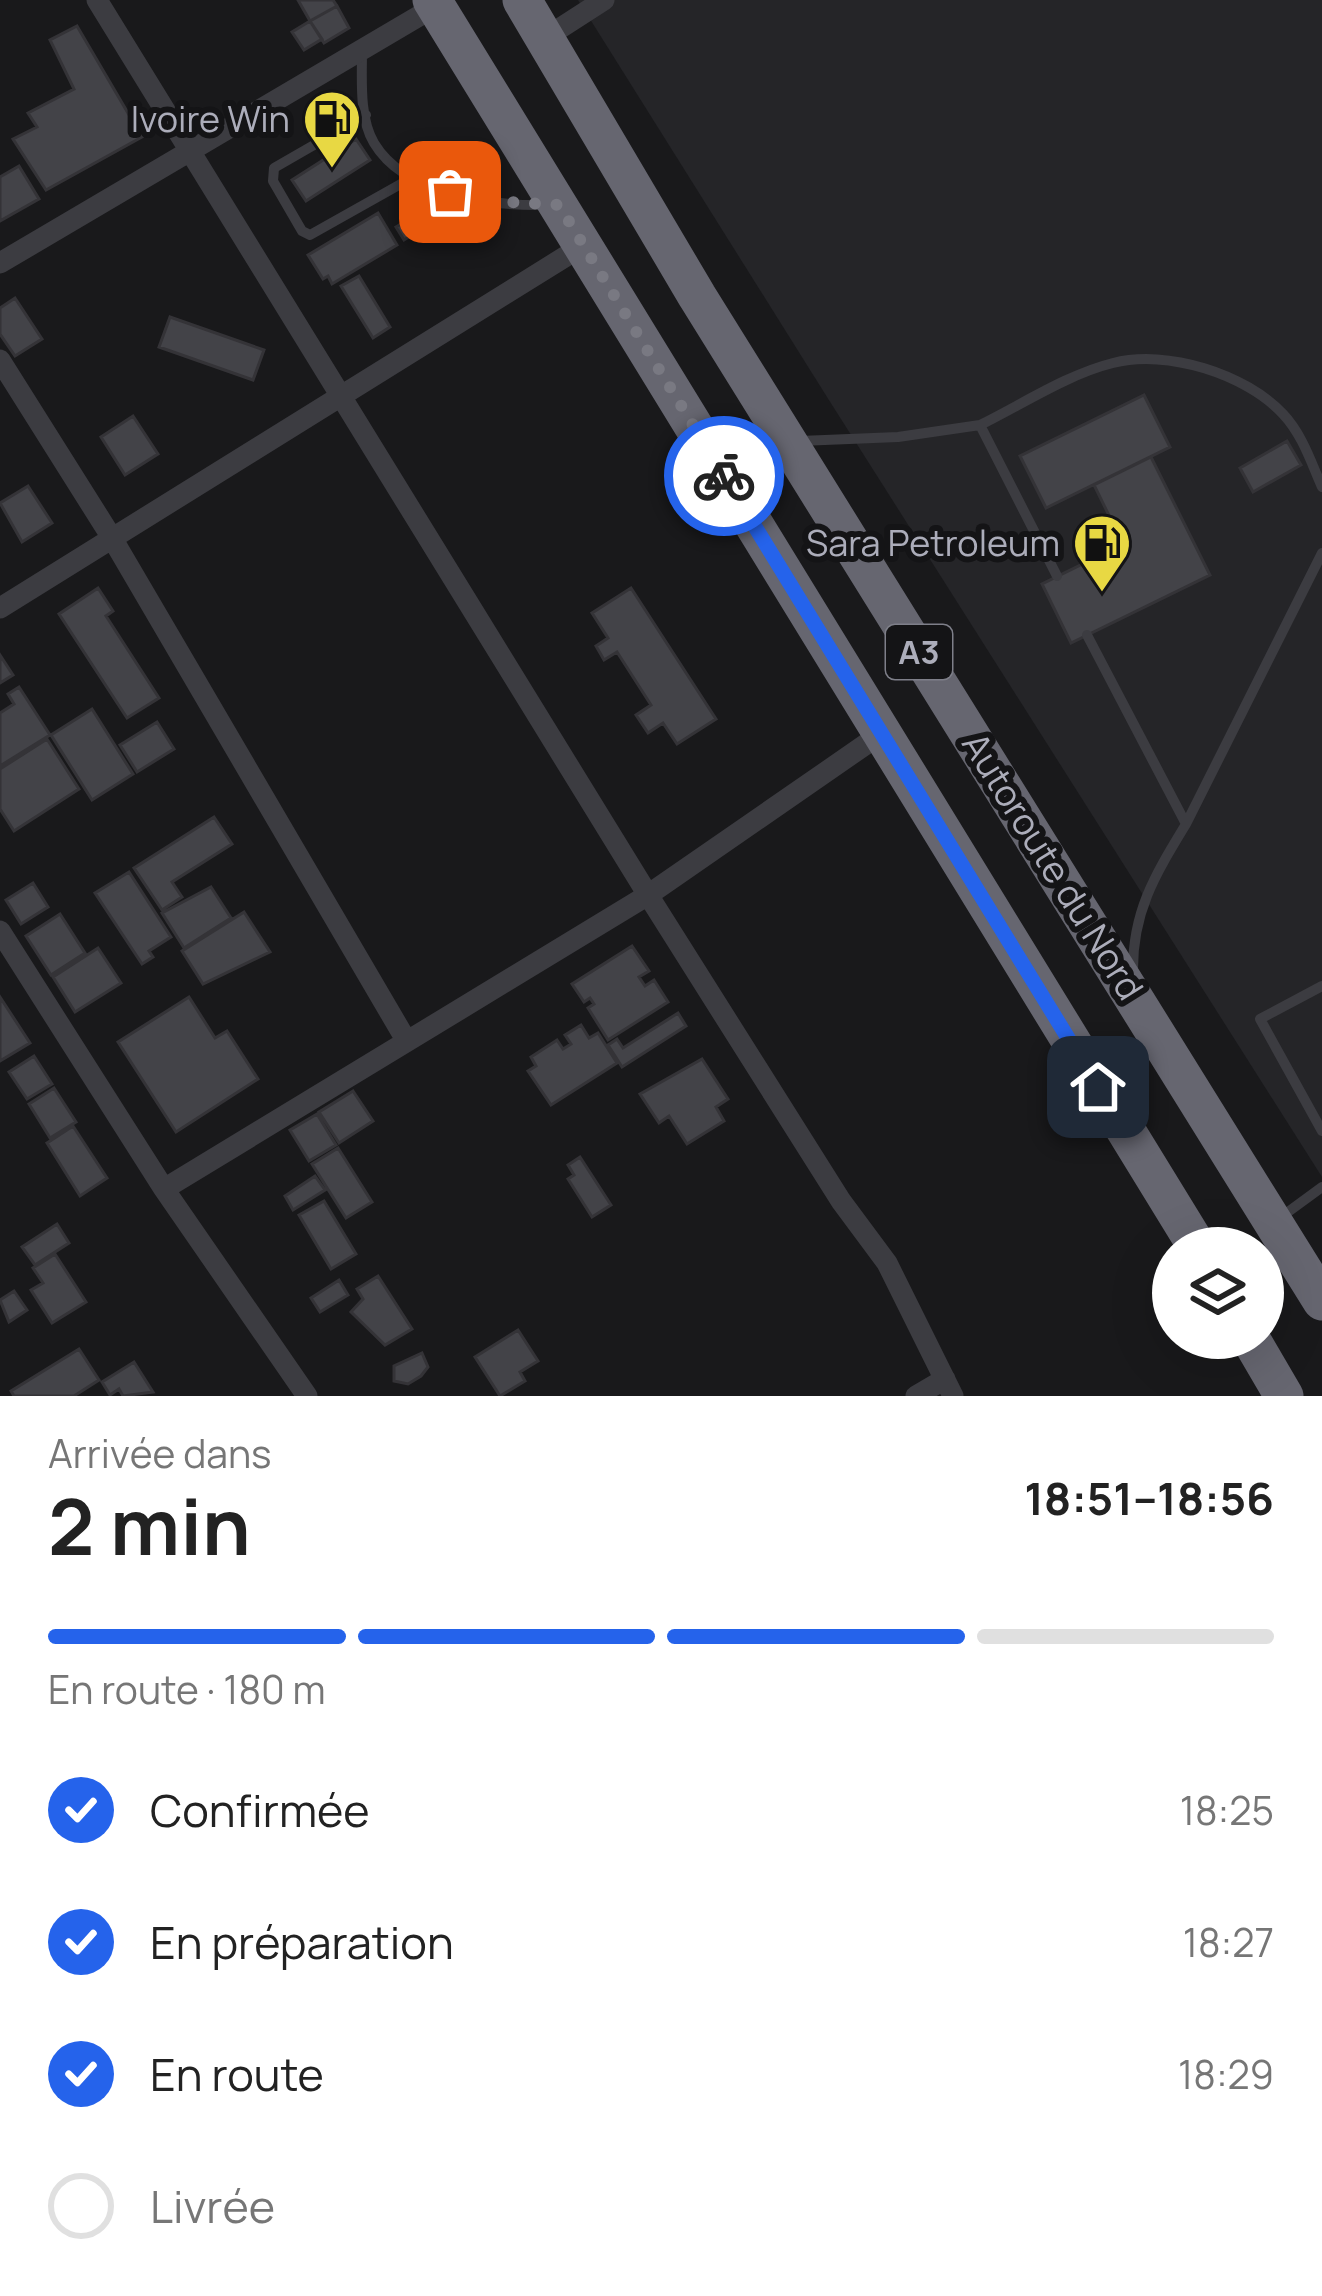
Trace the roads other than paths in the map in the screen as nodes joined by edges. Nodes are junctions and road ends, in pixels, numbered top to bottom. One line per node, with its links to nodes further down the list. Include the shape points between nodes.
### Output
1 (97, 0): 8 (street)
2 (522, 0): 5 (highway, Autoroute du Nord / A3)
3 (604, 0): 5 (street)
4 (434, 3): 6 (street); 10 (highway, Autoroute du Nord / A3)
5 (545, 38): 16 (highway, Autoroute du Nord / A3)
6 (362, 48): 7 (lane); 8 (street)
7 (366, 115): 9 (lane, via 374,143); 9 (lane, via 274,168 273,181 302,231 310,235)
8 (190, 151): 12 (street); 14 (street)
9 (415, 176): 10 (lane, via 473,200)
10 (559, 205): 11 (highway, Autoroute du Nord / A3)
11 (584, 245): 14 (street); 23 (highway, Autoroute du Nord / A3)
12 (0, 263)
13 (0, 360): 18 (street)
14 (341, 396): 18 (street); 25 (street)
15 (980, 424): 16 (lane); 17 (lane, via 1111,363 1179,363 1236,381 1282,413); 20 (lane)
16 (788, 441): 28 (highway, Autoroute du Nord / A3)
17 (1322, 487)
18 (112, 538): 21 (street); 29 (street)
19 (1322, 553): 24 (lane)
20 (1058, 576)
21 (0, 608)
22 (1088, 635): 24 (lane)
23 (885, 731): 25 (street); 34 (highway, Autoroute du Nord / A3)
24 (1186, 824): 28 (lane, via 1143,895 1132,937)
25 (648, 895): 29 (street); 37 (street, via 887,1263)
26 (0, 931): 32 (street)
27 (1322, 986): 30 (lane, via 1260,1019)
28 (1133, 994): 33 (highway, Autoroute du Nord / A3)
29 (406, 1040): 32 (street)
30 (1322, 1131)
31 (1322, 1187): 33 (lane)
32 (164, 1189): 38 (street)
33 (1275, 1222): 35 (highway, Autoroute du Nord / A3)
34 (1185, 1227)
35 (1322, 1301)
36 (1262, 1359): 40 (highway)
37 (949, 1387): 39 (street)
38 (307, 1396)
39 (916, 1396)
40 (1283, 1396)

